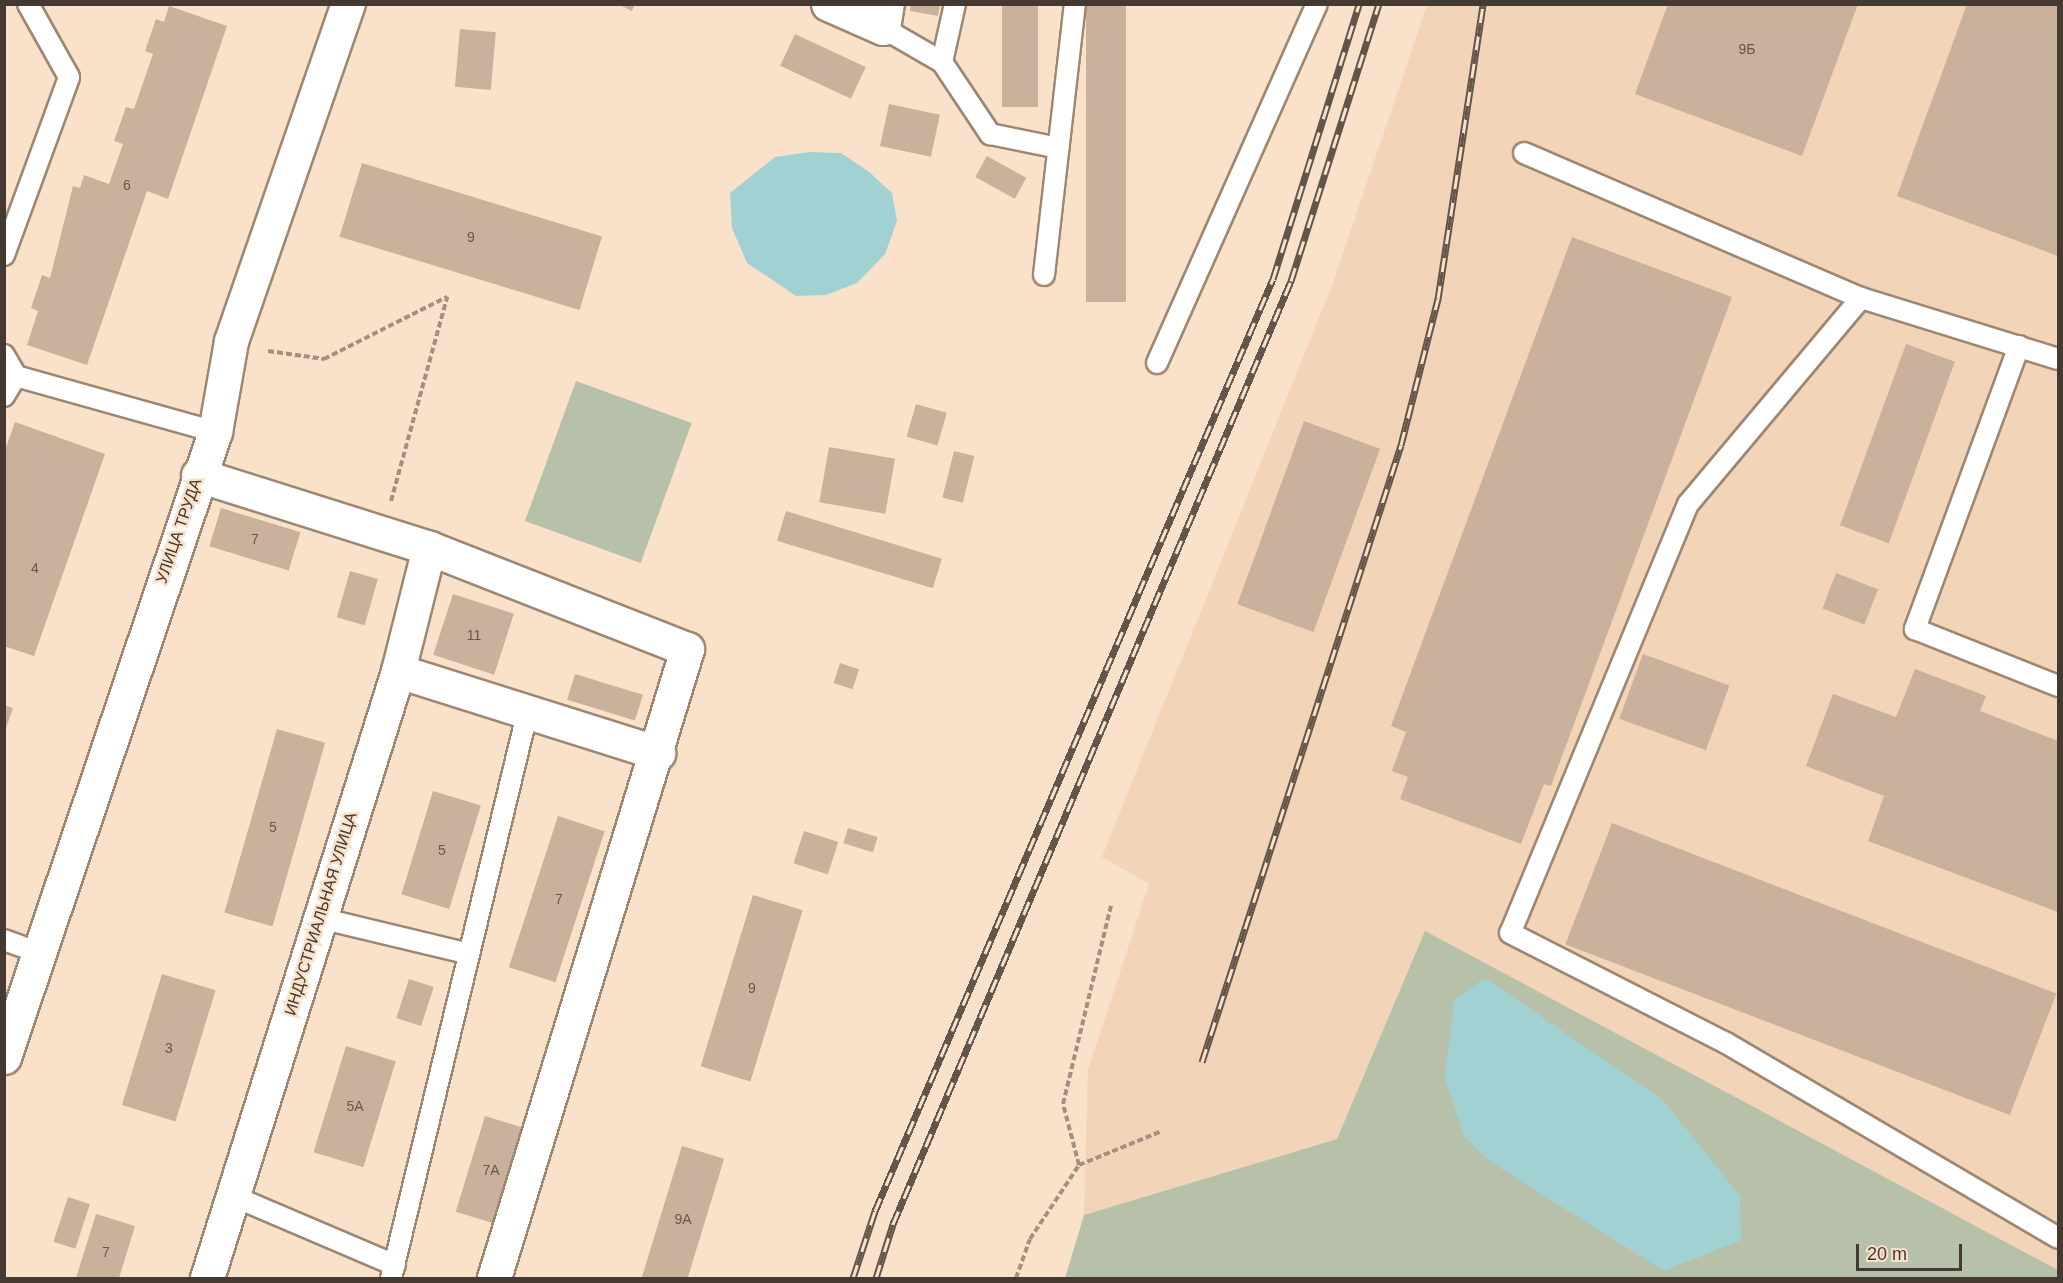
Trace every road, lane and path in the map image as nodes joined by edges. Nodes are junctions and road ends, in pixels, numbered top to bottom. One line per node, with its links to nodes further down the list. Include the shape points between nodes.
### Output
1 (27, 4): 11 (lane, via 69,77)
2 (348, 4): 21 (street, УЛИЦА ТРУДА, via 231,341)
3 (828, 4): 7 (street)
4 (956, 4): 8 (lane)
5 (1075, 4): 9 (lane)
6 (1317, 4): 18 (lane)
7 (885, 16): 8 (lane)
8 (942, 62): 9 (lane, via 990,134)
9 (1059, 148): 12 (lane)
10 (1524, 153): 13 (lane)
11 (4, 255)
12 (1044, 275)
13 (1861, 298): 14 (lane); 38 (lane, via 1688,504 1510,933 1726,1043)
14 (2019, 346): 17 (lane); 26 (lane, via 1915,629)
15 (268, 351): 23 (path, via 324,359 447,297)
16 (4, 356): 19 (lane)
17 (2058, 359)
18 (1156, 363)
19 (16, 376): 20 (lane); 21 (lane)
20 (4, 396)
21 (215, 432): 22 (street, УЛИЦА ТРУДА)
22 (198, 475): 23 (street); 32 (street, УЛИЦА ТРУДА)
23 (383, 533): 24 (street)
24 (429, 548): 25 (street, ИНДУСТРИАЛЬНАЯ УЛИЦА); 28 (street, via 687,649)
25 (398, 671): 27 (street); 30 (street, ИНДУСТРИАЛЬНАЯ УЛИЦА)
26 (2058, 686)
27 (528, 710): 28 (street); 33 (lane)
28 (658, 753): 41 (street)
29 (1111, 905): 36 (path, via 1063,1104)
30 (320, 918): 33 (lane); 37 (street, ИНДУСТРИАЛЬНАЯ УЛИЦА)
31 (4, 940): 32 (lane)
32 (37, 952): 34 (street, УЛИЦА ТРУДА)
33 (466, 953): 39 (lane)
34 (4, 1057)
35 (1162, 1131): 36 (path)
36 (1079, 1165): 42 (path, via 1030,1239)
37 (233, 1197): 39 (lane); 40 (street, ИНДУСТРИАЛЬНАЯ УЛИЦА)
38 (2058, 1238)
39 (393, 1272)
40 (207, 1278)
41 (495, 1278)
42 (1017, 1278)

